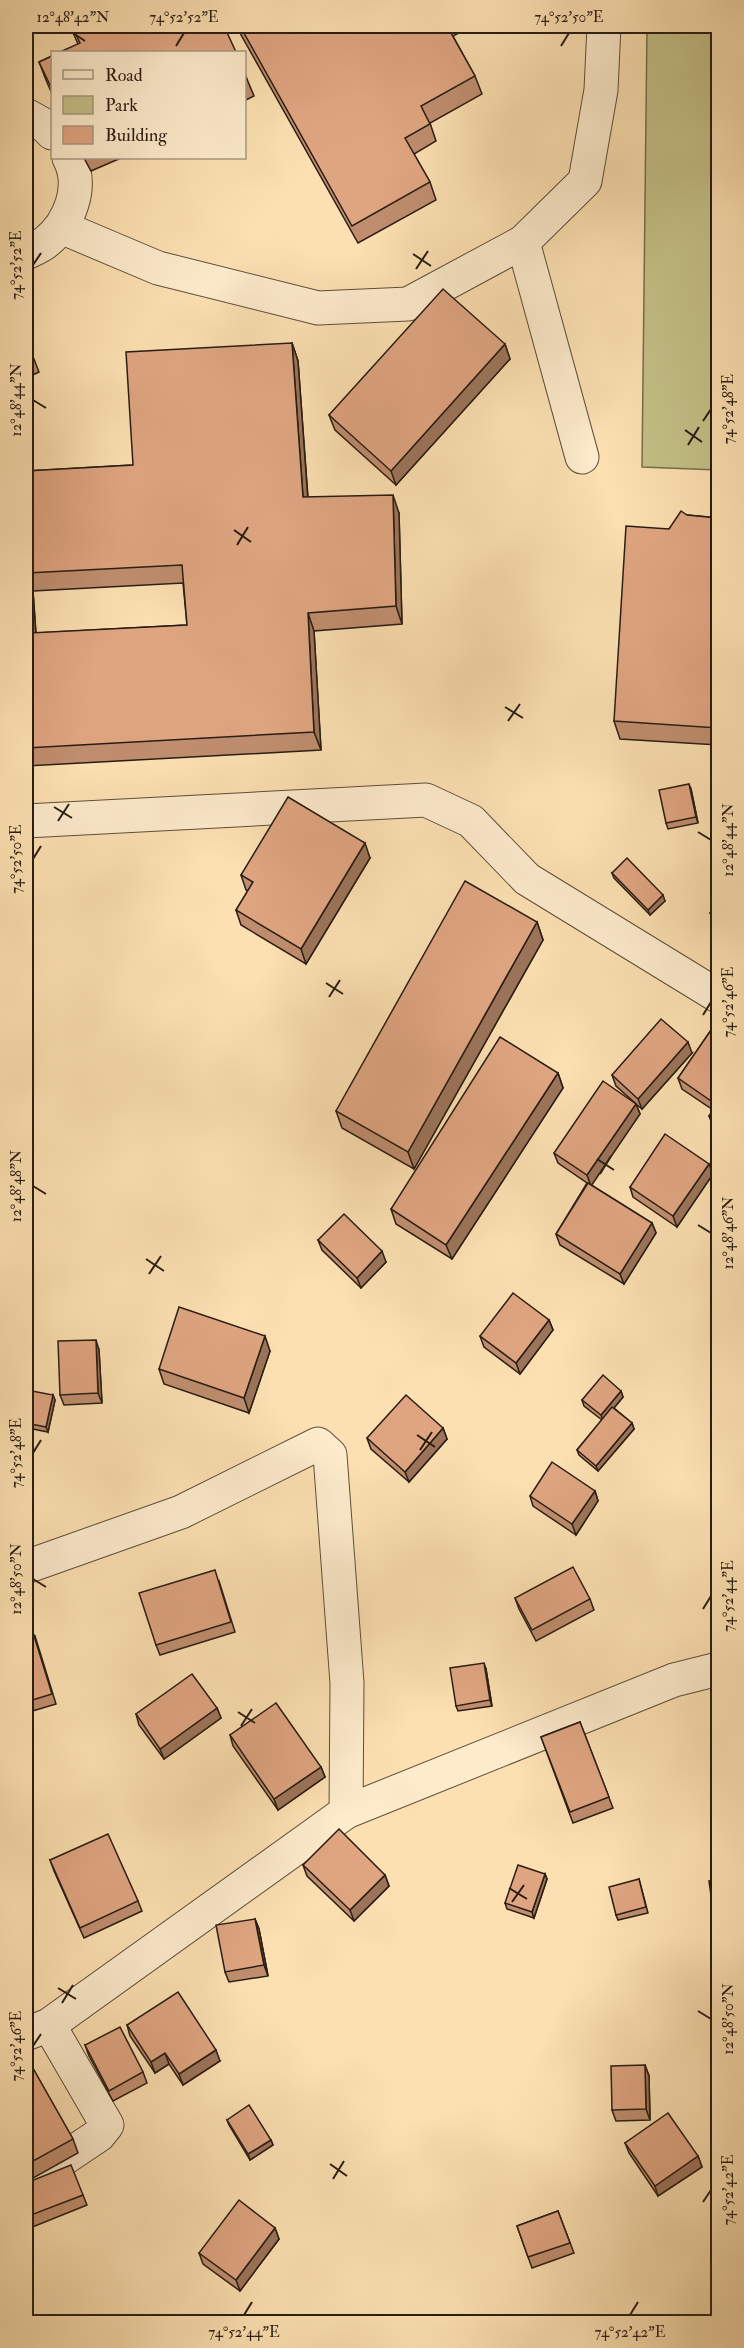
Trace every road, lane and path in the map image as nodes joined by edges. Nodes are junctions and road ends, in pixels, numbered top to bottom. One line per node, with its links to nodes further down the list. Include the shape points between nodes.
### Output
1 (604, 26): 6 (street, via 602,90 585,181)
2 (26, 116): 3 (street)
3 (51, 132)
4 (69, 159): 5 (street, via 75,184 72,207)
5 (61, 227): 6 (street, via 159,268 318,308 408,304); 7 (street, via 45,243)
6 (523, 242): 8 (street)
7 (26, 253)
8 (582, 457)
9 (26, 821): 10 (street, via 426,800 471,821 527,879)
10 (718, 996)
11 (26, 1567): 13 (street, via 181,1512 318,1444 330,1455 347,1683)
12 (718, 1669): 13 (street, via 674,1680)
13 (346, 1812): 14 (street)
14 (37, 2030): 15 (street, via 107,2125 99,2135)
15 (26, 2184)

